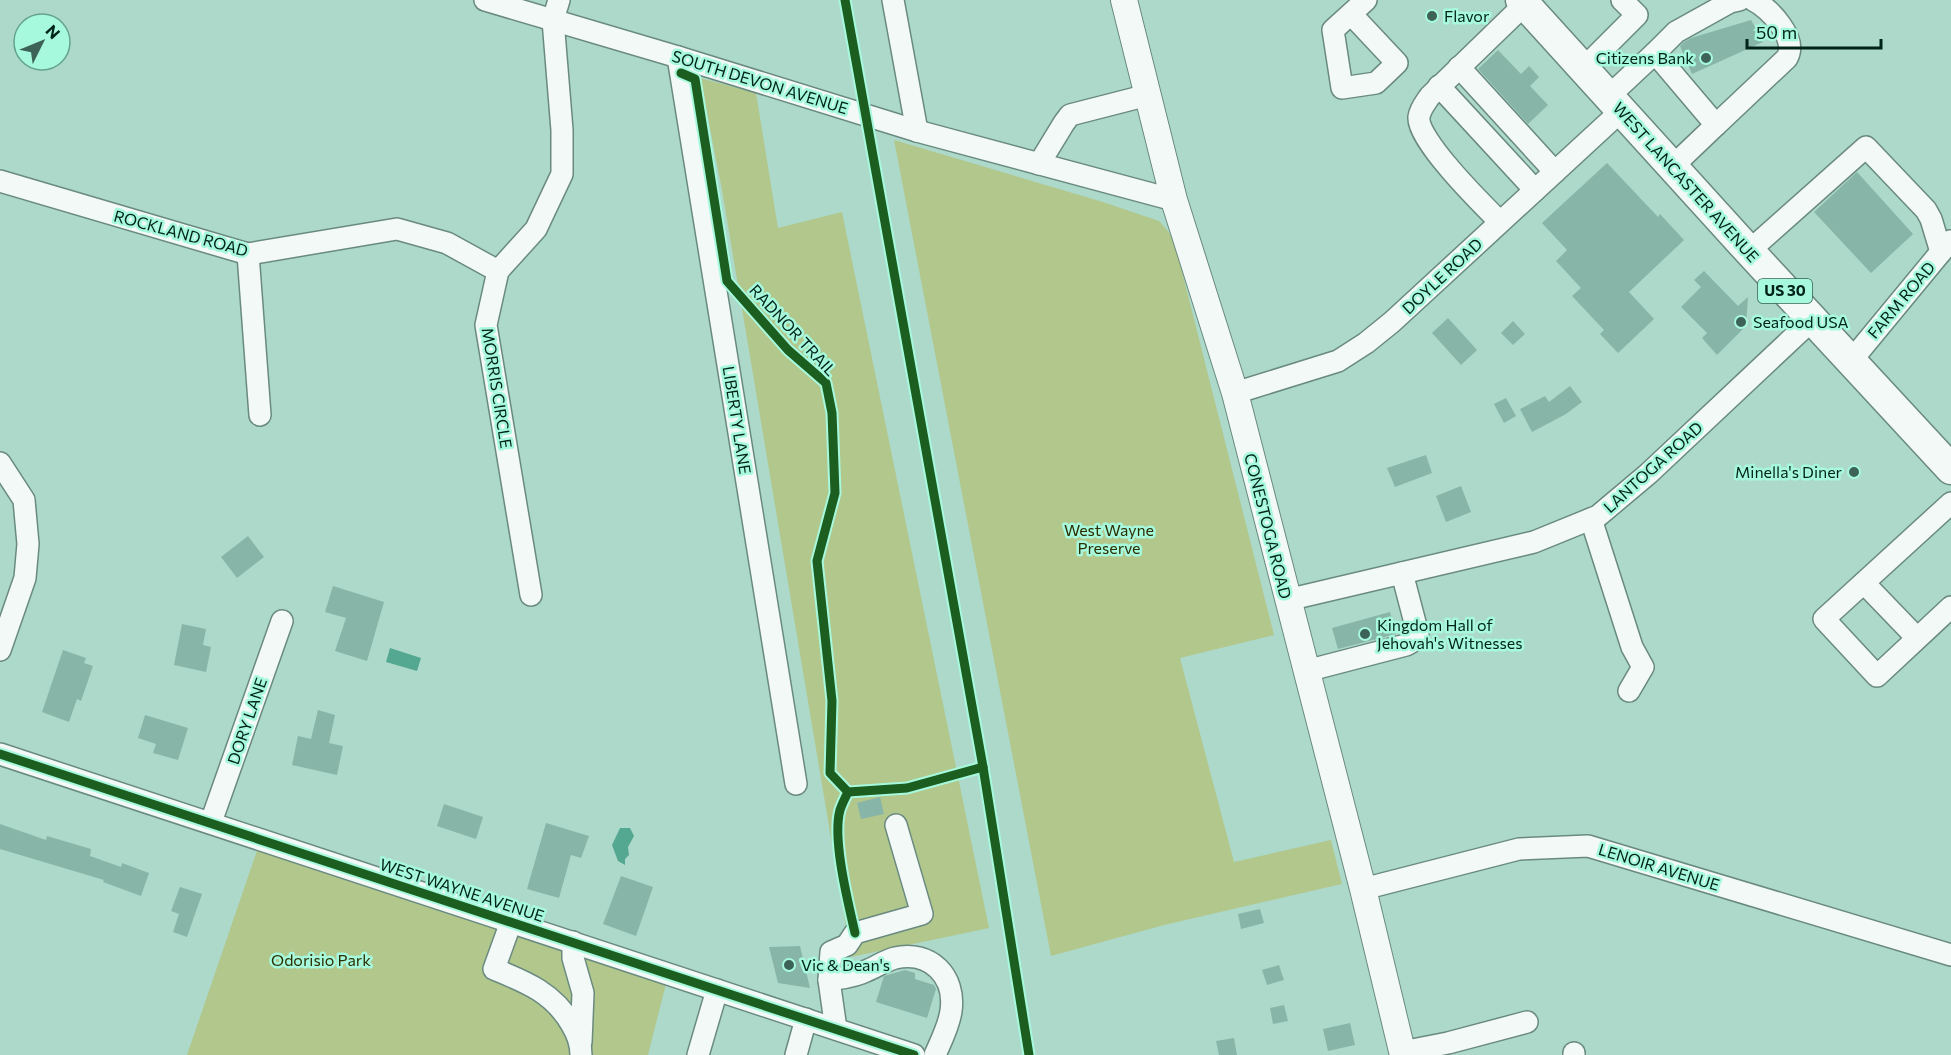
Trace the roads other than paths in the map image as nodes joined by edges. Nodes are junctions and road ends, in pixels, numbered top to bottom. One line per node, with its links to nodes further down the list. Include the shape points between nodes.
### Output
1 (485, 0): 9 (street, SOUTH DEVON AVENUE)
2 (559, 0): 9 (street)
3 (893, 0): 18 (street)
4 (1124, 0): 15 (main road, CONESTOGA ROAD)
5 (1622, 0): 13 (street, via 1637,15)
6 (1739, 0): 10 (street, DOYLE ROAD, via 1676,32)
7 (1753, 0): 17 (street, via 1784,29 1791,52)
8 (1523, 2): 12 (street); 13 (highway, WEST LANCASTER AVENUE / US 30)
9 (552, 20): 11 (street, SOUTH DEVON AVENUE); 29 (street, MORRIS CIRCLE, via 562,174 536,230)
10 (1655, 53): 16 (street, DOYLE ROAD); 17 (street)
11 (678, 57): 18 (street, SOUTH DEVON AVENUE); 49 (street, LIBERTY LANE)
12 (1460, 67): 14 (street); 21 (street)
13 (1583, 69): 16 (highway, WEST LANCASTER AVENUE / US 30)
14 (1439, 86): 23 (street); 25 (street, via 1422,107 1418,118 1421,128 1432,147)
15 (1148, 95): 19 (street, via 1070,116); 24 (main road, CONESTOGA ROAD)
16 (1614, 104): 20 (highway, WEST LANCASTER AVENUE / US 30); 21 (street, DOYLE ROAD)
17 (1716, 126): 20 (street)
18 (917, 131): 19 (street, SOUTH DEVON AVENUE)
19 (1039, 164): 24 (street, SOUTH DEVON AVENUE)
20 (1672, 167): 27 (highway, WEST LANCASTER AVENUE / US 30)
21 (1555, 172): 23 (street, DOYLE ROAD)
22 (0, 182): 28 (street, ROCKLAND ROAD)
23 (1535, 190): 25 (street, DOYLE ROAD)
24 (1174, 200): 32 (main road, CONESTOGA ROAD)
25 (1500, 222): 32 (street, DOYLE ROAD, via 1366,343 1338,361)
26 (1946, 246): 27 (street, via 1926,210 1866,147); 31 (street, FARM ROAD)
27 (1749, 251): 30 (highway, WEST LANCASTER AVENUE / US 30)
28 (248, 254): 29 (street, ROCKLAND ROAD, via 397,229 447,243); 33 (street)
29 (498, 272): 40 (street, MORRIS CIRCLE, via 486,325)
30 (1812, 320): 31 (highway, WEST LANCASTER AVENUE / US 30); 37 (street, LANTOGA ROAD, via 1648,474)
31 (1851, 361): 35 (highway, WEST LANCASTER AVENUE / US 30)
32 (1235, 393): 41 (main road, CONESTOGA ROAD)
33 (260, 415)
34 (0, 463): 45 (street, via 24,500 28,544 25,578)
35 (1951, 469)
36 (1951, 503): 39 (street)
37 (1591, 519): 38 (street, LANTOGA ROAD, via 1534,542); 47 (street, via 1632,647 1643,667)
38 (1402, 573): 41 (street, LANTOGA ROAD); 46 (street, via 1418,634 1415,640)
39 (1864, 583): 44 (street); 44 (street, via 1824,619 1877,676)
40 (531, 595)
41 (1287, 600): 46 (main road, CONESTOGA ROAD)
42 (1951, 607): 44 (street)
43 (282, 621): 50 (street, DORY LANE)
44 (1917, 638)
45 (0, 650)
46 (1306, 671): 52 (main road, CONESTOGA ROAD)
47 (1629, 691)
48 (0, 754): 50 (street, WEST WAYNE AVENUE)
49 (796, 784)
50 (211, 822): 53 (street, WEST WAYNE AVENUE)
51 (896, 825): 56 (street, via 922,914 855,933 847,945 831,952)
52 (1363, 888): 55 (street, LENOIR AVENUE, via 1519,849 1588,846); 63 (main road, CONESTOGA ROAD)
53 (511, 922): 54 (street, WEST WAYNE AVENUE); 61 (street, via 494,969 538,987 554,999 567,1016)
54 (573, 942): 57 (street, WEST WAYNE AVENUE); 61 (street, via 584,1004)
55 (1951, 955)
56 (829, 980): 60 (street); 66 (street, via 856,975 897,957 933,963 948,980 952,1008)
57 (717, 990): 58 (street, WEST WAYNE AVENUE); 64 (street)
58 (806, 1019): 60 (street, WEST WAYNE AVENUE); 65 (street)
59 (1527, 1022): 63 (street)
60 (836, 1029): 62 (street, WEST WAYNE AVENUE)
61 (581, 1049)
62 (901, 1053)
63 (1403, 1053)
64 (698, 1055)
65 (796, 1055)
66 (935, 1055)

